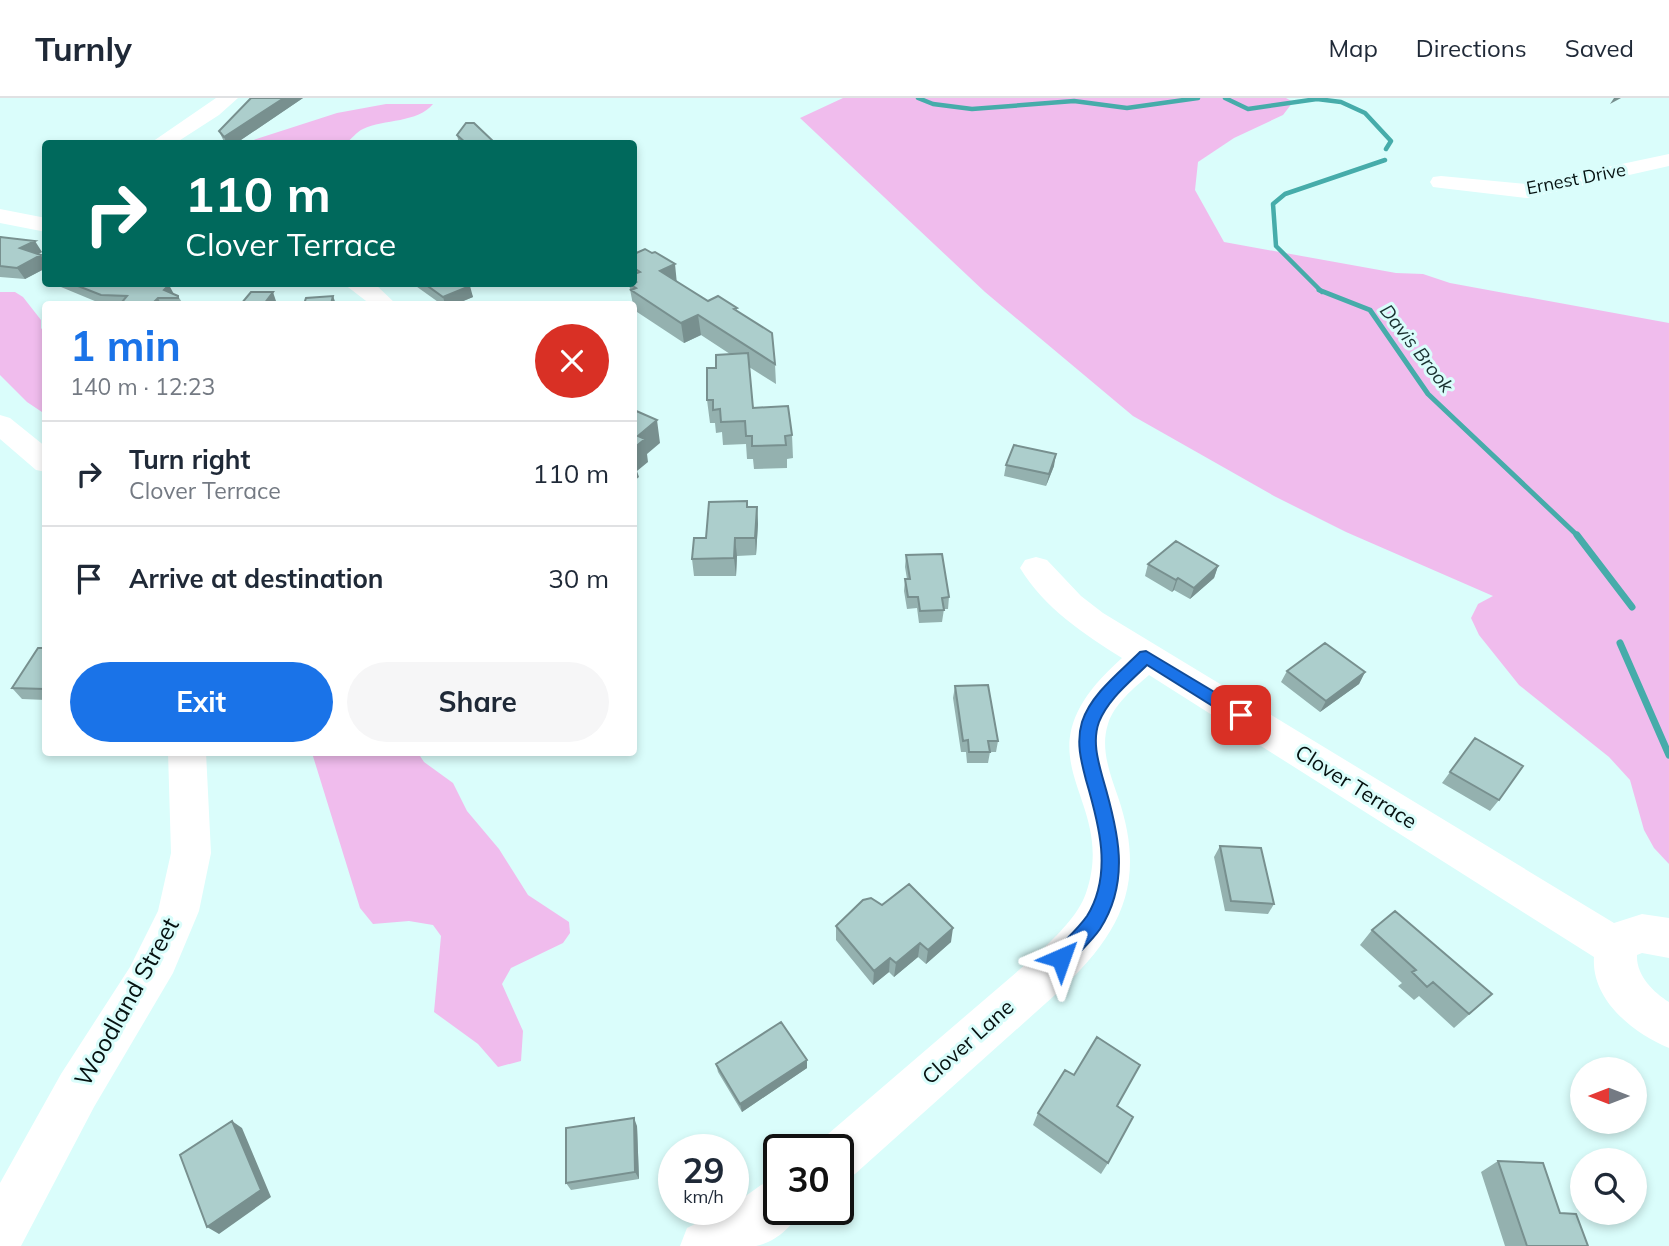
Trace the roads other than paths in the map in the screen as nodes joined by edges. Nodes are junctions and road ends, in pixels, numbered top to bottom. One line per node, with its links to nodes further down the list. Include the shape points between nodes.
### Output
1 (228, 98): 2 (street)
2 (165, 140)
3 (1669, 160): 4 (street, Ernest Drive, via 1527,191)
4 (1441, 182)
5 (0, 216): 6 (street)
6 (41, 219)
7 (362, 287): 8 (street)
8 (381, 301)
9 (0, 424): 10 (street)
10 (42, 460)
11 (1036, 568): 12 (street, Clover Terrace, via 1069,604)
12 (1146, 657): 15 (street, Clover Terrace); 17 (street, Clover Lane, via 1106,696 1094,712 1088,732 1087,752 1111,853 1105,900 1093,923 1049,970)
13 (187, 756): 19 (street, Woodland Street, via 191,859 175,919)
14 (1669, 938): 15 (street, via 1639,933)
15 (1616, 947): 16 (street, via 1613,957 1623,988 1639,1007)
16 (1669, 1026)
17 (854, 1143)
18 (763, 1225): 20 (street)
19 (0, 1235)
20 (705, 1246)

